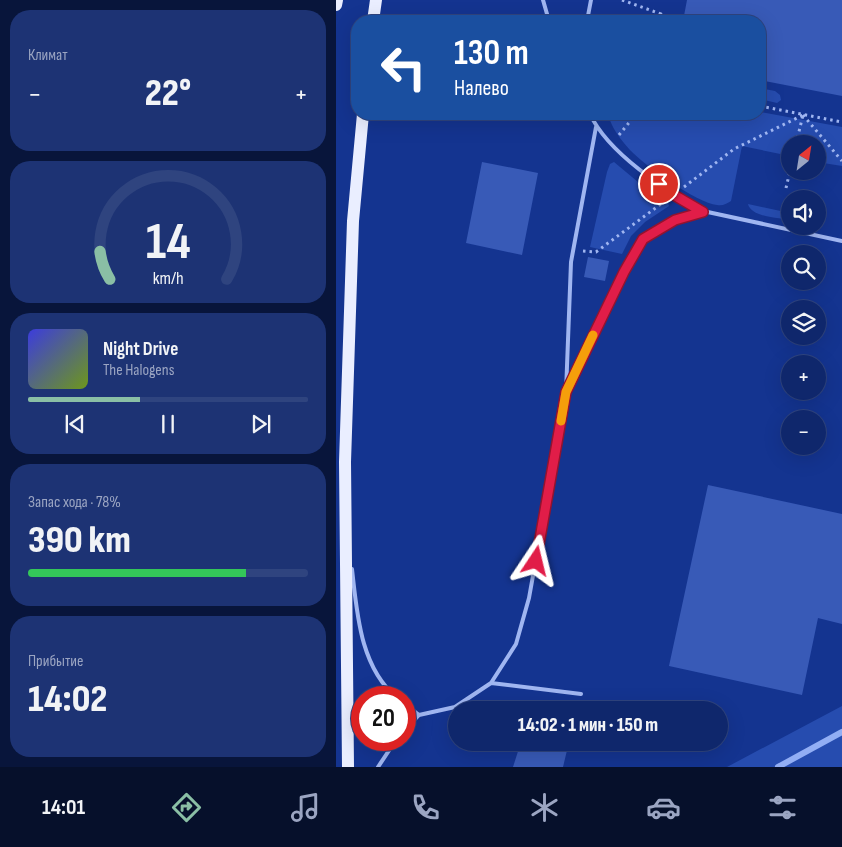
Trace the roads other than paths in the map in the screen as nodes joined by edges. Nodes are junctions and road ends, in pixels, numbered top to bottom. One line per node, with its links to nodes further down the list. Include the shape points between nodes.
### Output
1 (337, 0): 5 (main road)
2 (376, 0): 6 (main road)
3 (543, 0): 7 (lane)
4 (591, 0): 8 (lane)
5 (336, 5)
6 (375, 15)
7 (547, 15)
8 (588, 15)
9 (362, 120): 15 (main road, via 353,221)
10 (593, 120): 11 (lane)
11 (596, 127): 12 (lane, via 630,161 674,195); 14 (lane, via 572,262)
12 (703, 212): 13 (lane); 14 (lane, via 675,220 643,239)
13 (842, 240)
14 (566, 392): 16 (lane, via 529,598 516,644)
15 (345, 513): 17 (lane, via 358,615 368,656); 19 (main road)
16 (491, 683): 18 (lane); 21 (lane, via 455,707)
17 (386, 686)
18 (581, 694)
19 (341, 712): 24 (main road)
20 (416, 713): 21 (lane)
21 (419, 715): 22 (lane)
22 (416, 718)
23 (389, 751): 25 (lane)
24 (348, 767)
25 (378, 767)

